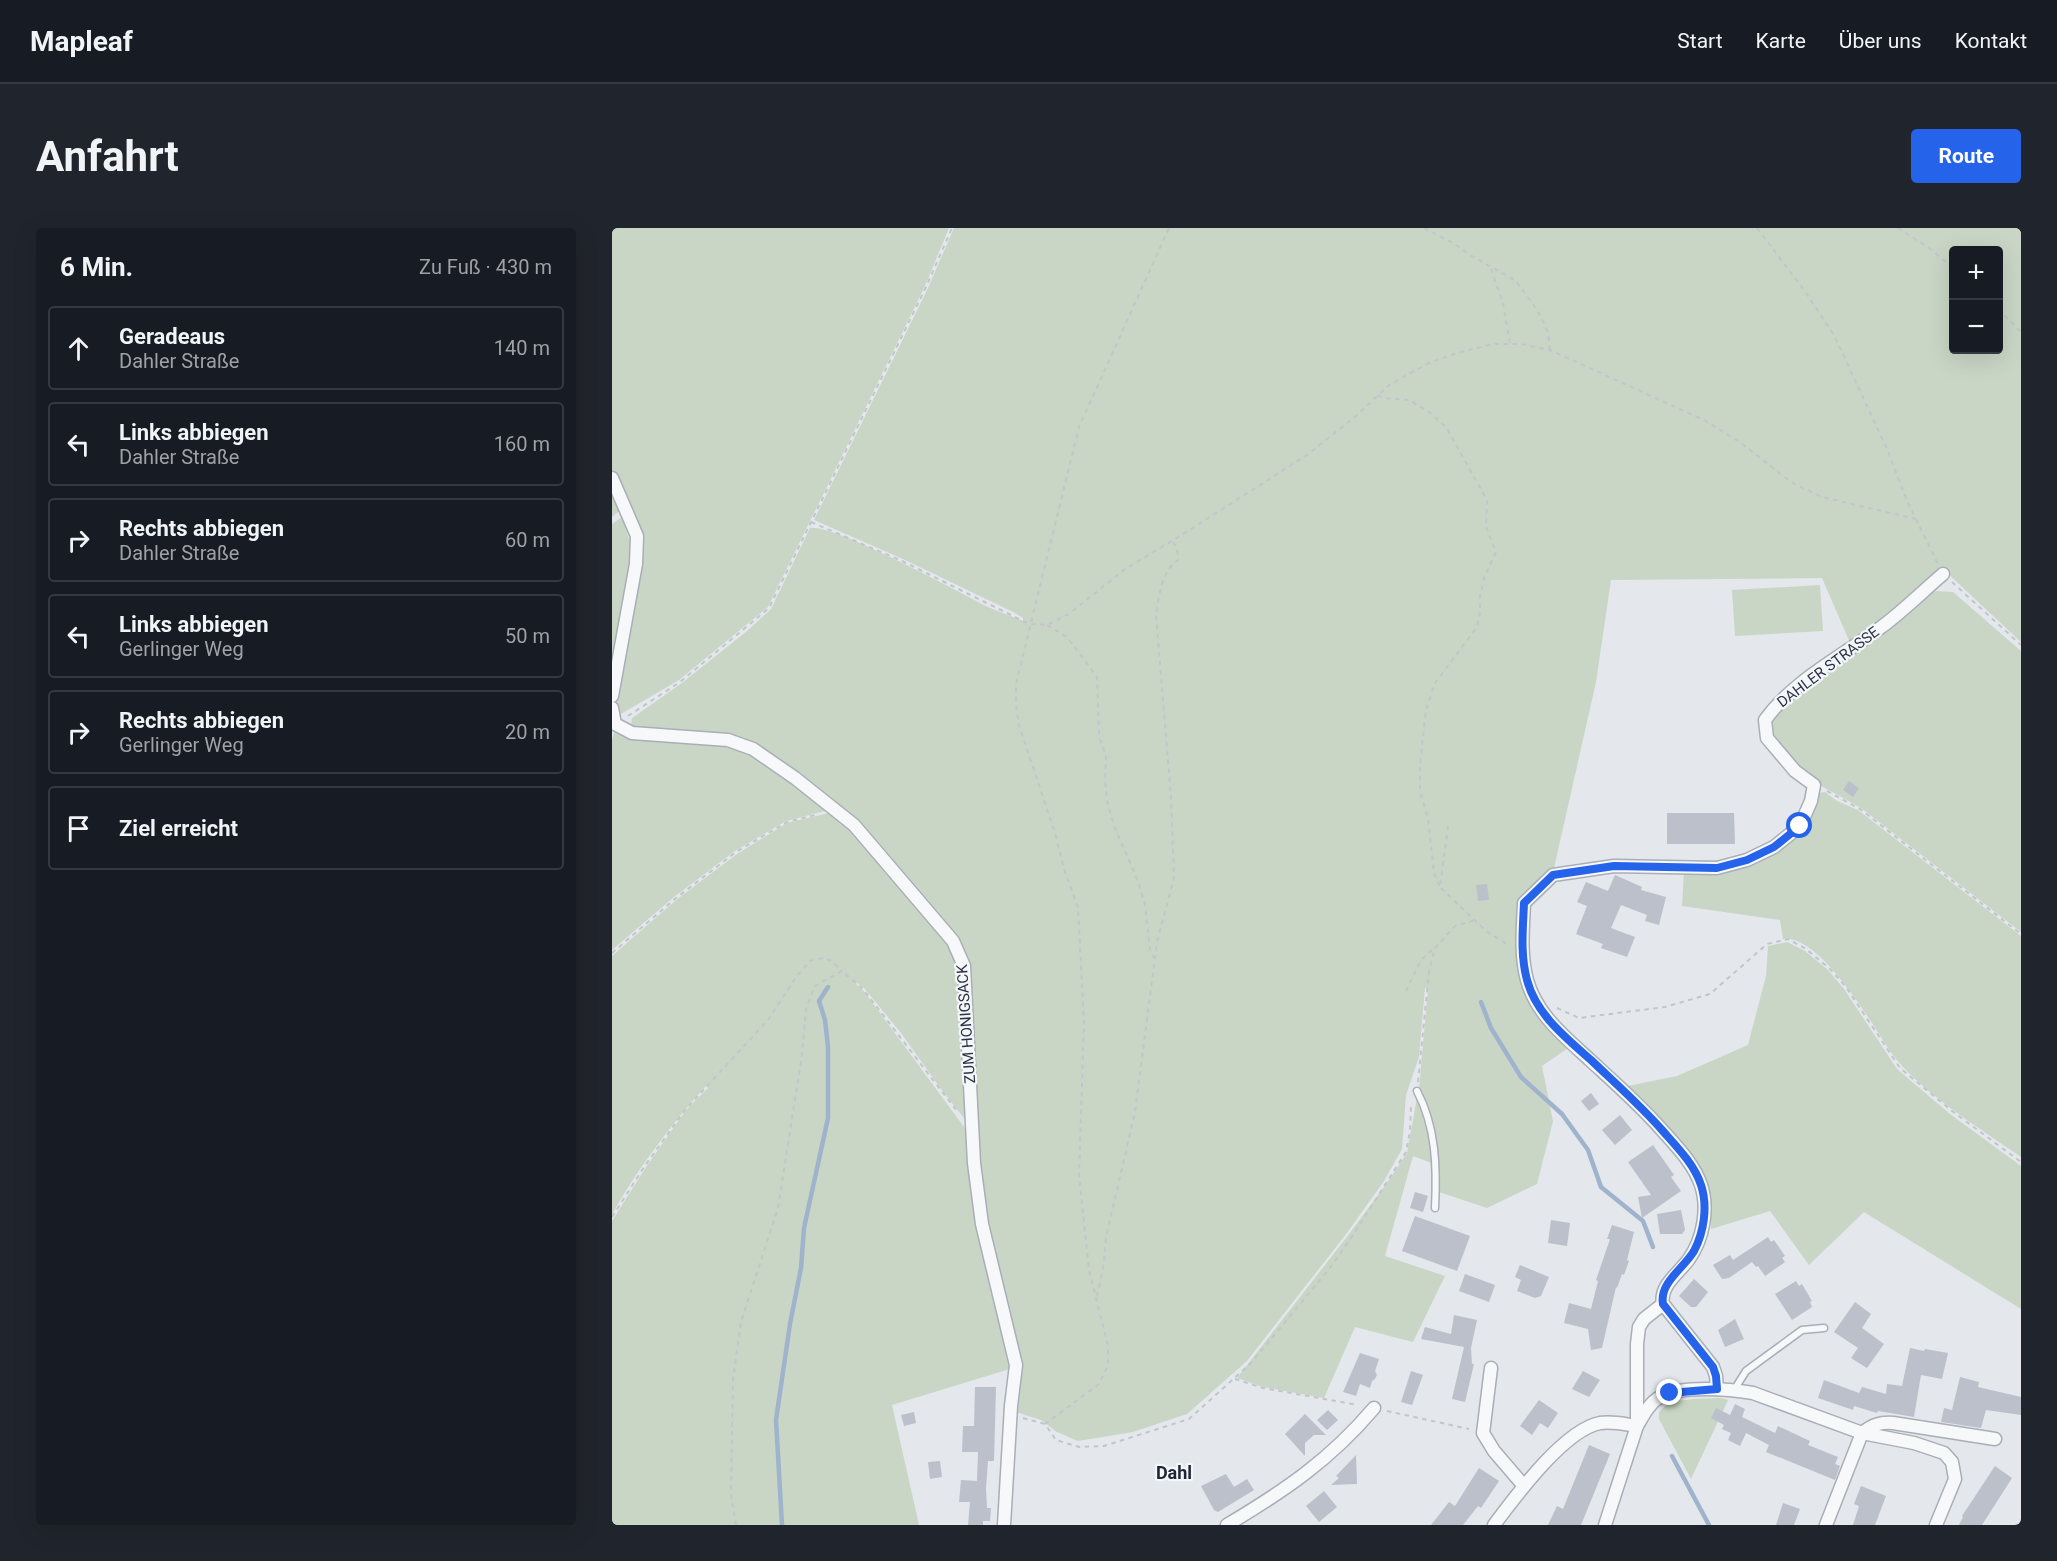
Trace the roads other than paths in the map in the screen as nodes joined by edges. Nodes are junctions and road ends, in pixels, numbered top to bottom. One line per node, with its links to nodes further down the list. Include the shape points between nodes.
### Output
1 (612, 478): 3 (street, via 637,536 636,564)
2 (1943, 574): 7 (street, DAHLER STRASSE, via 1881,627 1777,704 1765,720 1767,738 1795,771 1814,785 1800,826 1774,847 1717,868 1614,866 1553,875 1524,903 1522,954 1533,998 1548,1020 1647,1112 1682,1153 1701,1185 1705,1213 1698,1242 1664,1289)
3 (612, 696)
4 (612, 708): 17 (street, ZUM HONIGSACK, via 615,724 632,732 728,740 753,749 854,825 952,941 964,966 974,1163 982,1224 1016,1365)
5 (1417, 1091): 6 (lane, via 1426,1108 1435,1152)
6 (1435, 1208)
7 (1663, 1304): 10 (street, via 1713,1367); 13 (street, via 1644,1318 1638,1333)
8 (1824, 1328): 11 (lane, via 1802,1329 1746,1371)
9 (1491, 1368): 16 (street, via 1483,1432)
10 (1717, 1389): 11 (street); 13 (street, via 1663,1395 1648,1407)
11 (1734, 1390): 14 (street, via 1753,1393)
12 (1374, 1408): 18 (street, via 1294,1483)
13 (1636, 1426): 16 (street, via 1614,1422 1589,1427 1565,1444); 20 (street)
14 (1862, 1433): 15 (street, via 1882,1422); 21 (street); 22 (street, via 1914,1443 1944,1453 1952,1462 1955,1479)
15 (1995, 1439)
16 (1524, 1486): 19 (street)
17 (1004, 1525)
18 (1227, 1525)
19 (1494, 1525)
20 (1605, 1525)
21 (1826, 1525)
22 (1936, 1525)

